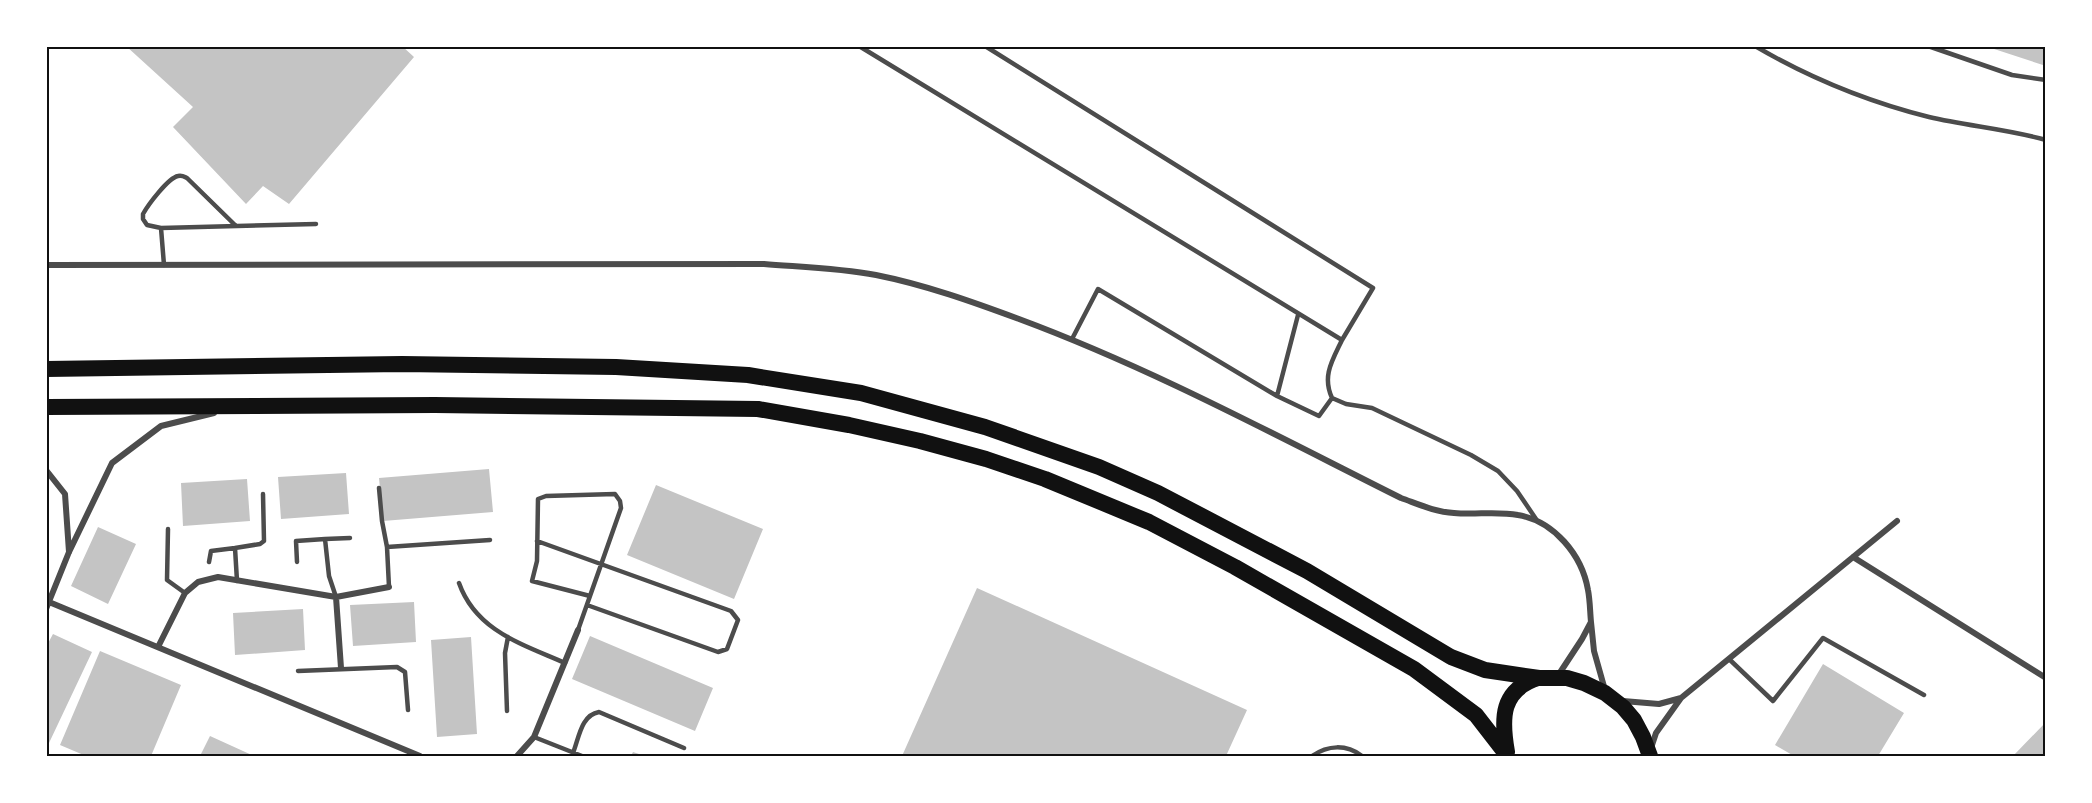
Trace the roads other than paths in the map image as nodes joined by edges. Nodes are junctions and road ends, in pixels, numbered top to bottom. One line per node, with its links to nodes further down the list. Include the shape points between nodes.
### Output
1 (860, 46): 12 (lane)
2 (985, 46): 14 (lane, via 1373,288)
3 (1755, 46): 6 (lane, via 1822,80 1907,111)
4 (1928, 46): 5 (lane, via 2012,75)
5 (2046, 80)
6 (2046, 140)
7 (316, 224): 8 (lane)
8 (237, 226): 9 (lane); 9 (lane, via 187,178 178,176 143,214 147,225)
9 (161, 228): 11 (lane)
10 (46, 265): 11 (street)
11 (164, 265): 13 (street, via 785,265 877,276 952,294)
12 (1298, 315): 14 (lane); 16 (lane)
13 (1072, 339): 16 (lane, via 1098,289); 23 (street, via 1151,373 1401,498 1453,513 1502,513)
14 (1342, 340): 17 (lane, via 1330,364 1326,386)
15 (46, 369): 55 (highway, via 402,364 616,367 748,375 861,393 985,427 1099,467 1158,493 1307,571 1451,657 1485,670)
16 (1277, 396): 17 (lane, via 1319,416)
17 (1332, 398): 23 (lane, via 1372,408 1498,471)
18 (46, 407): 19 (highway)
19 (238, 407): 32 (street, via 161,426 112,463); 72 (highway, via 758,409 849,425 986,459 1149,522 1297,601 1414,669 1476,715)
20 (46, 470): 32 (street, via 65,494)
21 (380, 488): 30 (lane)
22 (262, 494): 31 (lane, via 264,541)
23 (1536, 519): 46 (street, via 1557,534 1582,570)
24 (1897, 521): 33 (street)
25 (168, 529): 40 (lane, via 167,580)
26 (350, 538): 27 (lane)
27 (325, 539): 35 (lane, via 296,541); 42 (lane)
28 (490, 540): 30 (lane)
29 (537, 541): 36 (lane); 36 (lane, via 538,499 615,494 621,508); 41 (lane, via 532,581)
30 (387, 547): 39 (lane)
31 (235, 548): 34 (lane, via 211,551); 37 (lane)
32 (69, 552): 43 (street)
33 (1853, 557): 50 (street); 56 (street)
34 (209, 562)
35 (297, 562)
36 (602, 564): 41 (lane); 44 (lane, via 730,611 738,620 737,626 727,649 718,652)
37 (237, 581): 40 (street, via 218,577 198,582); 42 (street)
38 (459, 583): 48 (lane, via 483,620)
39 (389, 587): 42 (street)
40 (185, 593): 49 (street)
41 (590, 596): 44 (lane)
42 (336, 597): 52 (street)
43 (49, 602): 45 (street); 49 (street)
44 (587, 605): 47 (lane)
45 (46, 609)
46 (1591, 622): 54 (street); 58 (street, via 1594,651)
47 (578, 630): 51 (street)
48 (508, 637): 51 (lane); 61 (lane)
49 (158, 647): 64 (street)
50 (1729, 659): 57 (lane, via 1773,701 1823,638); 59 (street)
51 (565, 663): 62 (street)
52 (341, 668): 53 (lane); 60 (lane, via 402,668)
53 (298, 671)
54 (1557, 677): 55 (highway); 58 (highway, via 1584,683)
55 (1539, 678): 72 (highway, via 1523,683 1513,692 1505,710)
56 (2046, 678)
57 (1924, 696)
58 (1610, 697): 59 (street, via 1659,704); 73 (highway, via 1634,720)
59 (1681, 698): 73 (street, via 1656,733)
60 (408, 710)
61 (507, 711)
62 (534, 736): 65 (lane); 68 (street)
63 (684, 748): 65 (lane, via 599,712 586,718)
64 (402, 749): 66 (street); 67 (street)
65 (573, 753): 69 (lane)
66 (399, 756)
67 (420, 756)
68 (517, 756)
69 (582, 756)
70 (1312, 756): 71 (lane, via 1330,747 1348,748)
71 (1362, 756)
72 (1508, 756)
73 (1649, 756)

